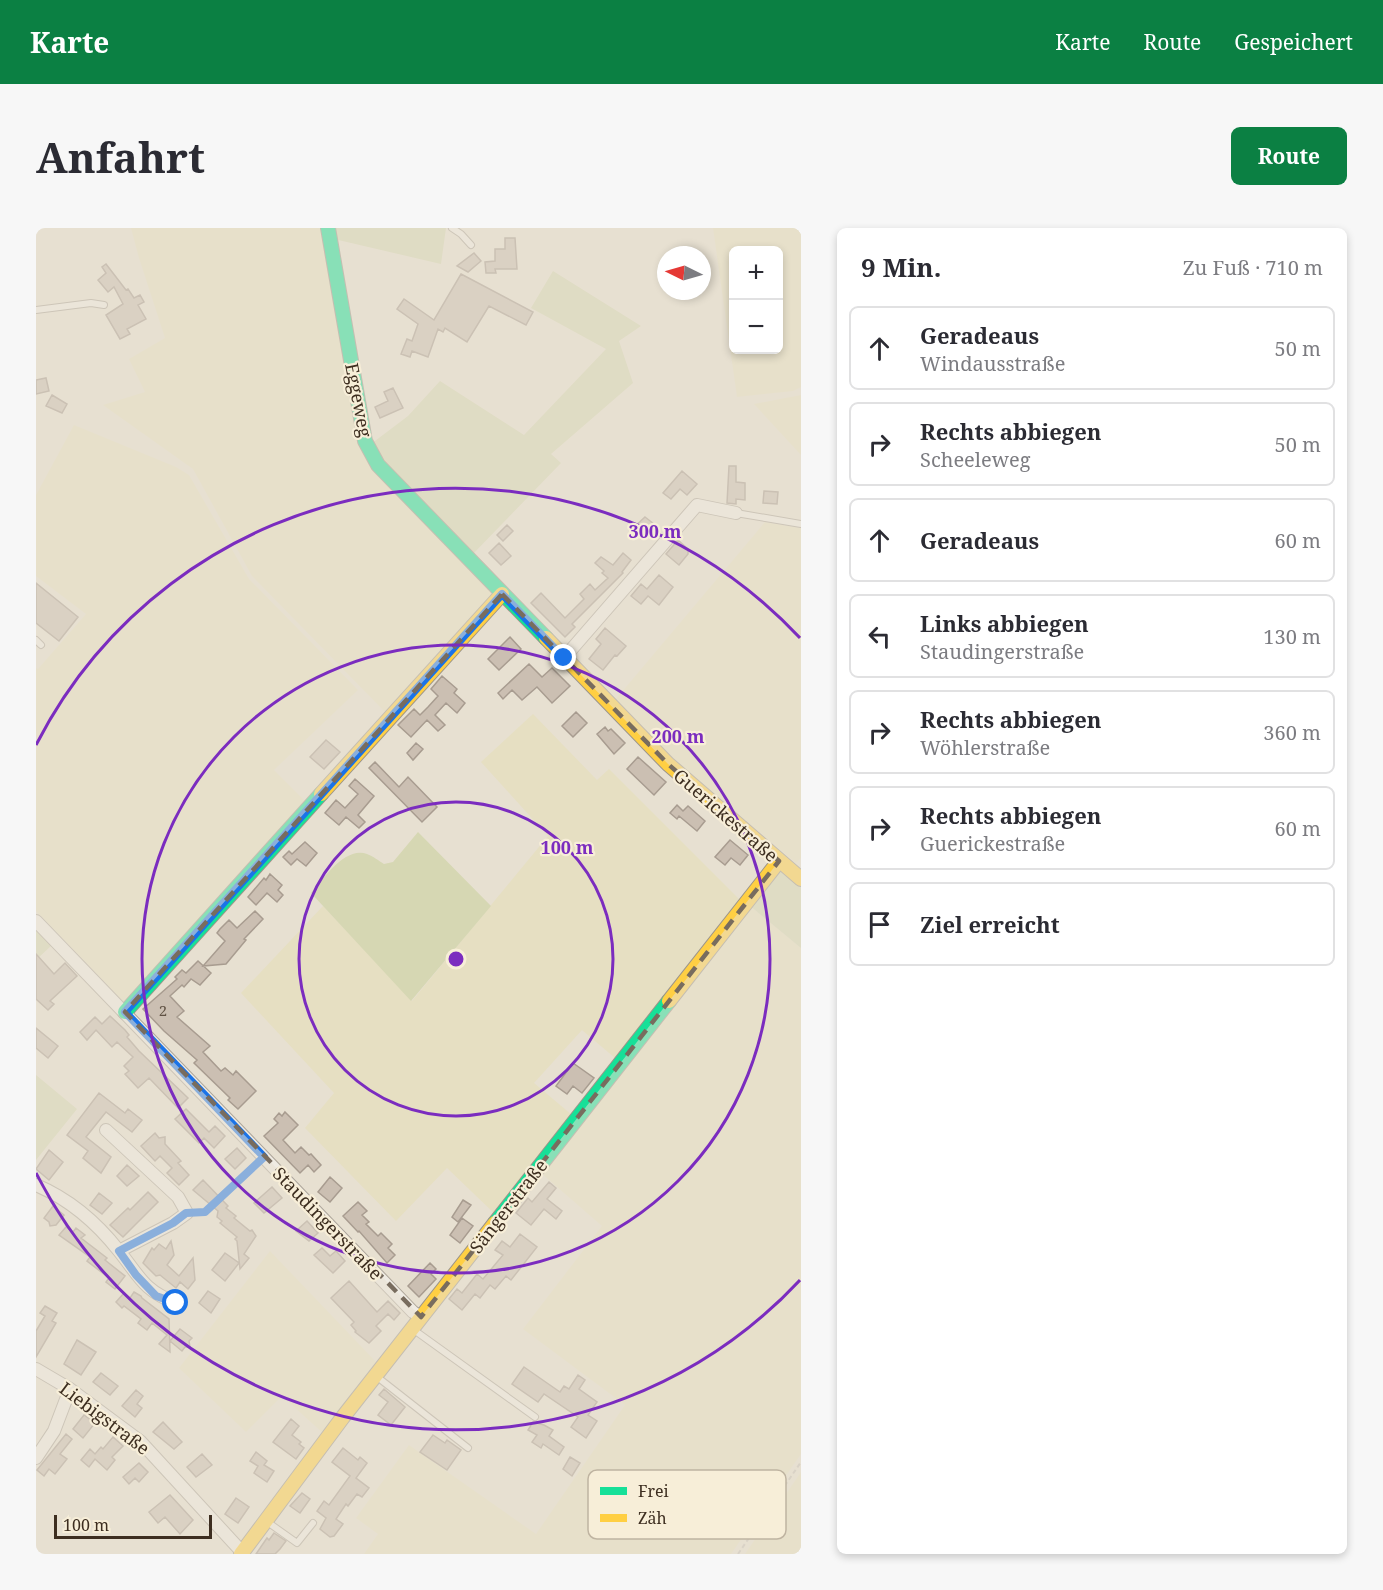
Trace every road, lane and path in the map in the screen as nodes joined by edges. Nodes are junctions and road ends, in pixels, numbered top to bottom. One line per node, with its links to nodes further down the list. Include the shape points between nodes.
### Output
1 (328, 228): 8 (street, Eggeweg, via 365,441 378,465)
2 (452, 228): 3 (lane)
3 (471, 245)
4 (104, 305): 5 (lane)
5 (36, 310)
6 (736, 513): 7 (lane); 9 (street, via 697,505)
7 (801, 524)
8 (502, 594): 9 (street, Guerickestraße); 13 (street)
9 (564, 658): 10 (street, Guerickestraße, via 668,764)
10 (779, 861): 11 (street, Guerickestraße); 20 (street, Sängerstraße)
11 (800, 876)
12 (36, 921): 13 (street, Staudingerstraße)
13 (125, 1012): 15 (street, Staudingerstraße)
14 (106, 1130): 17 (street, via 178,1197)
15 (264, 1157): 17 (path, via 205,1212); 20 (street, Staudingerstraße, via 413,1312)
16 (36, 1185): 18 (street, via 54,1192 90,1219)
17 (186, 1213): 18 (street)
18 (119, 1251): 19 (street, via 156,1296)
19 (176, 1303)
20 (417, 1323): 22 (street, Sängerstraße); 24 (lane)
21 (36, 1369): 23 (street, Liebigstraße)
22 (375, 1376): 25 (lane); 29 (street, Sängerstraße)
23 (70, 1389): 26 (street, via 54,1431); 32 (street, Liebigstraße, via 140,1441)
24 (535, 1417)
25 (468, 1448)
26 (36, 1458)
27 (801, 1462): 28 (path)
28 (786, 1484)
29 (266, 1520): 30 (lane, via 297,1543); 32 (street, Sängerstraße)
30 (313, 1523)
31 (748, 1539): 33 (path)
32 (241, 1553)
33 (738, 1554)

